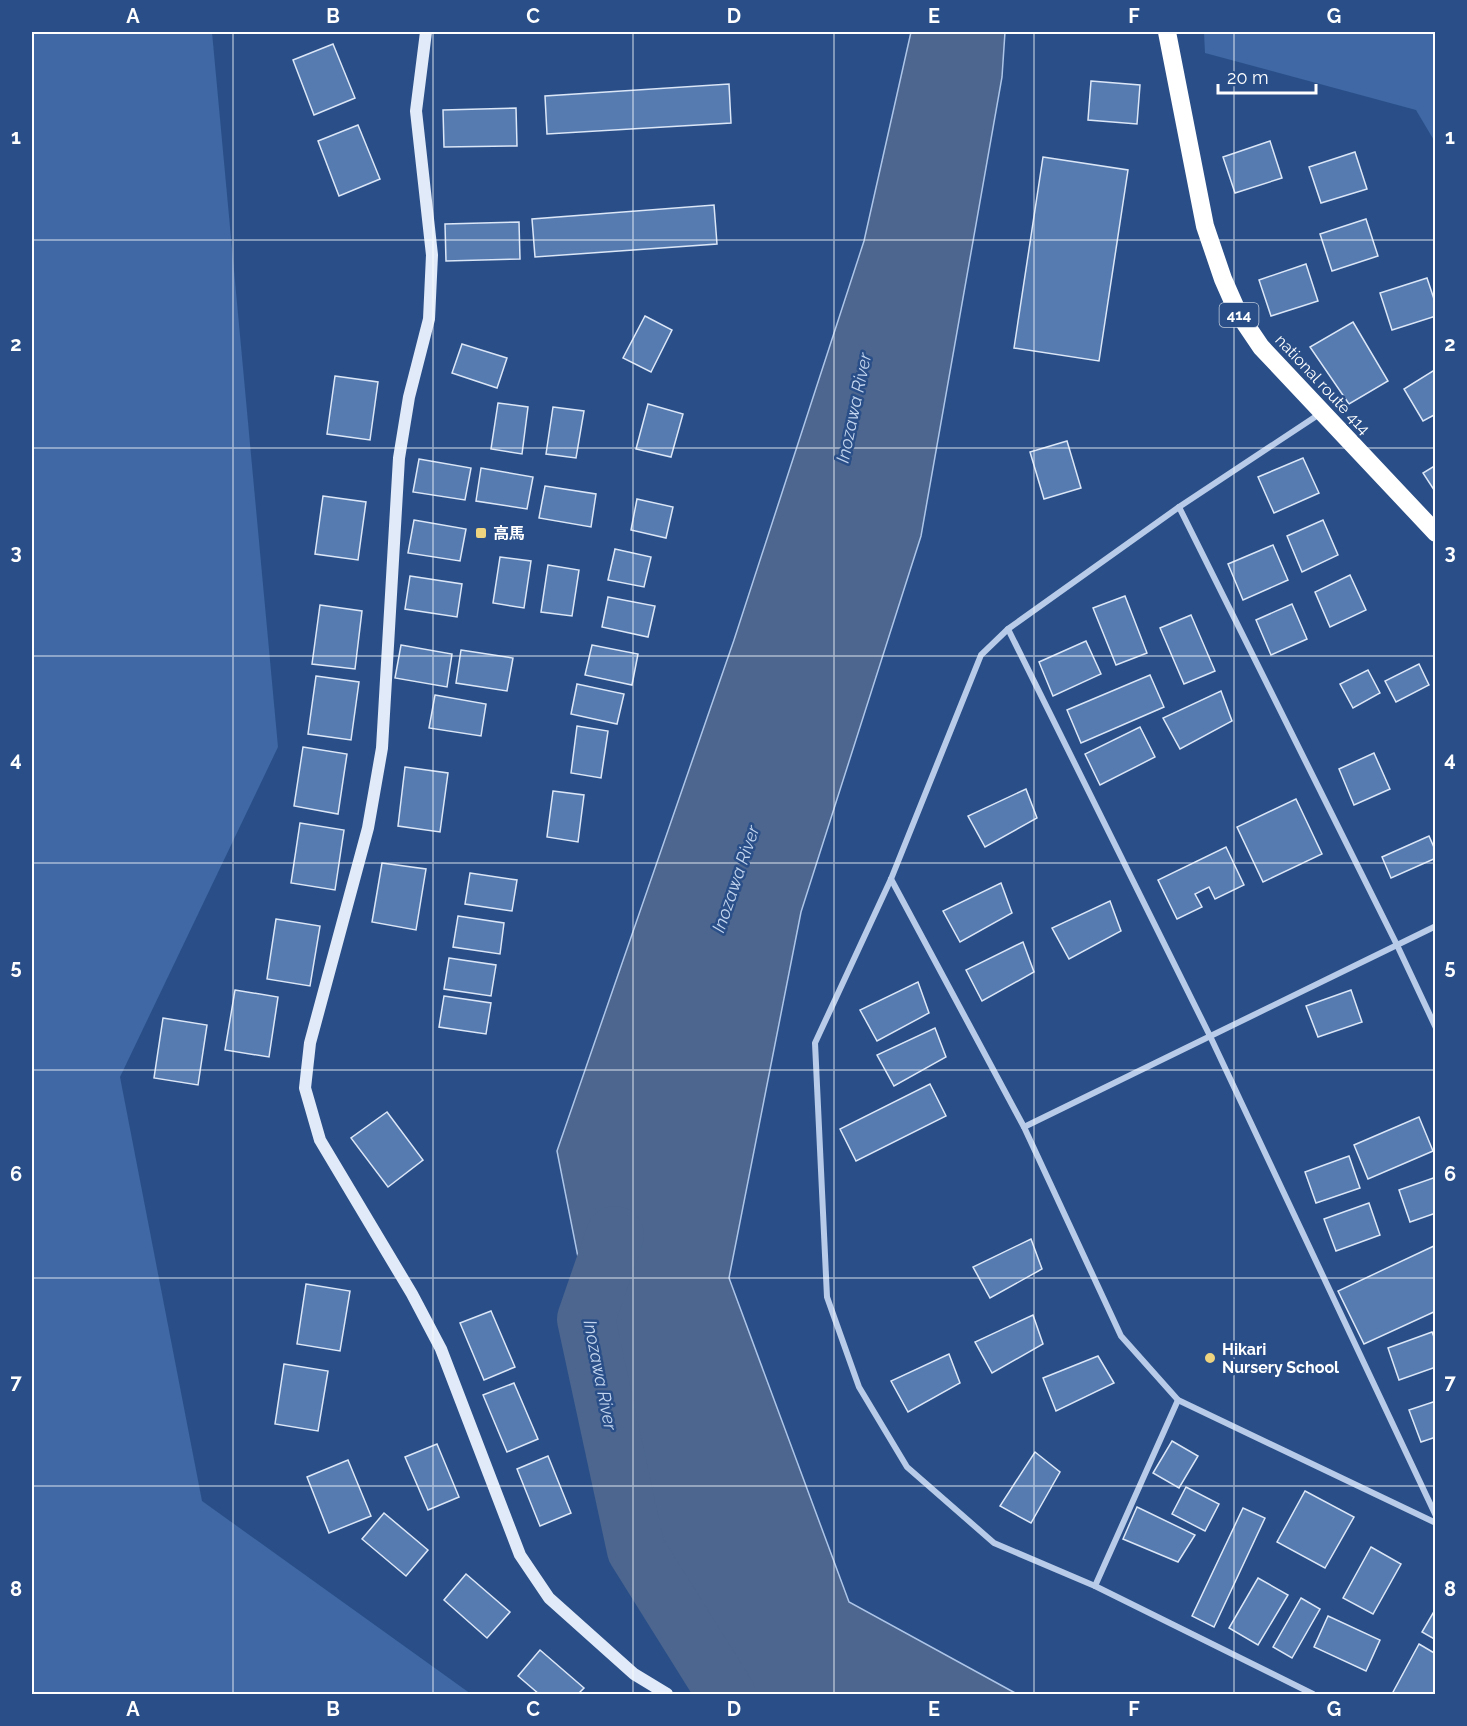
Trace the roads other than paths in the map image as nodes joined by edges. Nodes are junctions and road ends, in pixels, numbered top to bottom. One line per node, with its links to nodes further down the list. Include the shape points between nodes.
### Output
1 (426, 32): 17 (street, via 416,111 432,255 429,319 409,397 399,458 382,748 368,828 310,1043 305,1088 320,1140 441,1349 520,1555 549,1598 634,1674)
2 (1167, 32): 3 (highway, national route 414 / 414, via 1205,226 1223,279 1238,314 1261,347)
3 (1321, 413): 4 (street); 5 (highway, national route 414 / 414)
4 (1179, 507): 6 (street); 9 (street)
5 (1436, 533)
6 (1008, 629): 7 (street, via 981,655); 11 (street)
7 (891, 879): 12 (street); 16 (street, via 814,1044 828,1298 859,1387 907,1467 994,1543)
8 (1436, 926): 9 (street)
9 (1397, 945): 10 (street); 11 (street)
10 (1436, 1028)
11 (1210, 1036): 12 (street); 14 (street)
12 (1024, 1127): 13 (street, via 1121,1336)
13 (1178, 1400): 15 (street); 16 (street)
14 (1436, 1516)
15 (1436, 1523)
16 (1095, 1586): 18 (street)
17 (667, 1695)
18 (1313, 1695)

